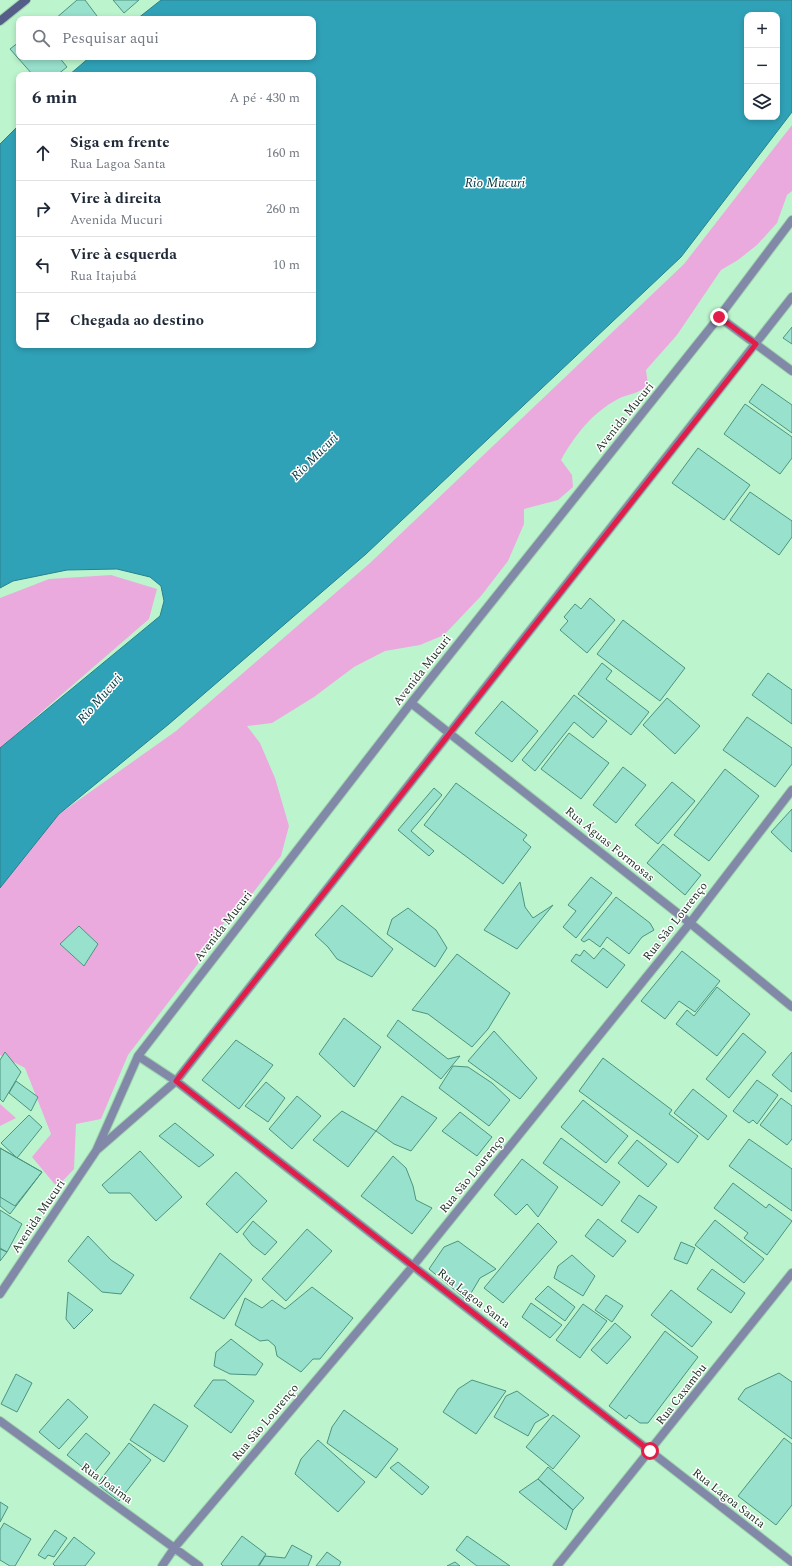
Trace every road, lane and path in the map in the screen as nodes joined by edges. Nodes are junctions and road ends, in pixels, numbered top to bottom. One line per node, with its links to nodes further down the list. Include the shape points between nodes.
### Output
1 (26, 0): 2 (street)
2 (0, 21)
3 (792, 220): 5 (street, Avenida Mucuri)
4 (792, 297): 6 (street, Avenida Mucuri)
5 (719, 317): 6 (street); 8 (street, Avenida Mucuri)
6 (756, 344): 7 (street); 9 (street, Avenida Mucuri)
7 (792, 371)
8 (411, 703): 9 (street, Rua Águas Formosas); 13 (street, Avenida Mucuri)
9 (450, 732): 11 (street, Rua Águas Formosas); 14 (street, Avenida Mucuri)
10 (792, 790): 11 (street, Rua São Lourenço)
11 (690, 923): 12 (street, Rua Águas Formosas); 16 (street, Rua São Lourenço)
12 (792, 1007)
13 (138, 1056): 14 (street, Rua Lagoa Santa); 15 (street, Avenida Mucuri)
14 (176, 1081): 15 (street, Avenida Mucuri); 16 (street, Rua Lagoa Santa)
15 (96, 1151): 18 (street, Avenida Mucuri)
16 (413, 1266): 20 (street, Rua Lagoa Santa); 21 (street, Rua São Lourenço)
17 (792, 1273): 20 (street, Rua Caxambu)
18 (0, 1294)
19 (0, 1421): 21 (street, Rua Joaima)
20 (650, 1451): 22 (street, Rua Lagoa Santa); 25 (street, Rua Caxambu)
21 (175, 1547): 23 (street, Rua São Lourenço); 24 (street, Rua Joaima)
22 (792, 1562)
23 (162, 1566)
24 (199, 1566)
25 (557, 1566)

